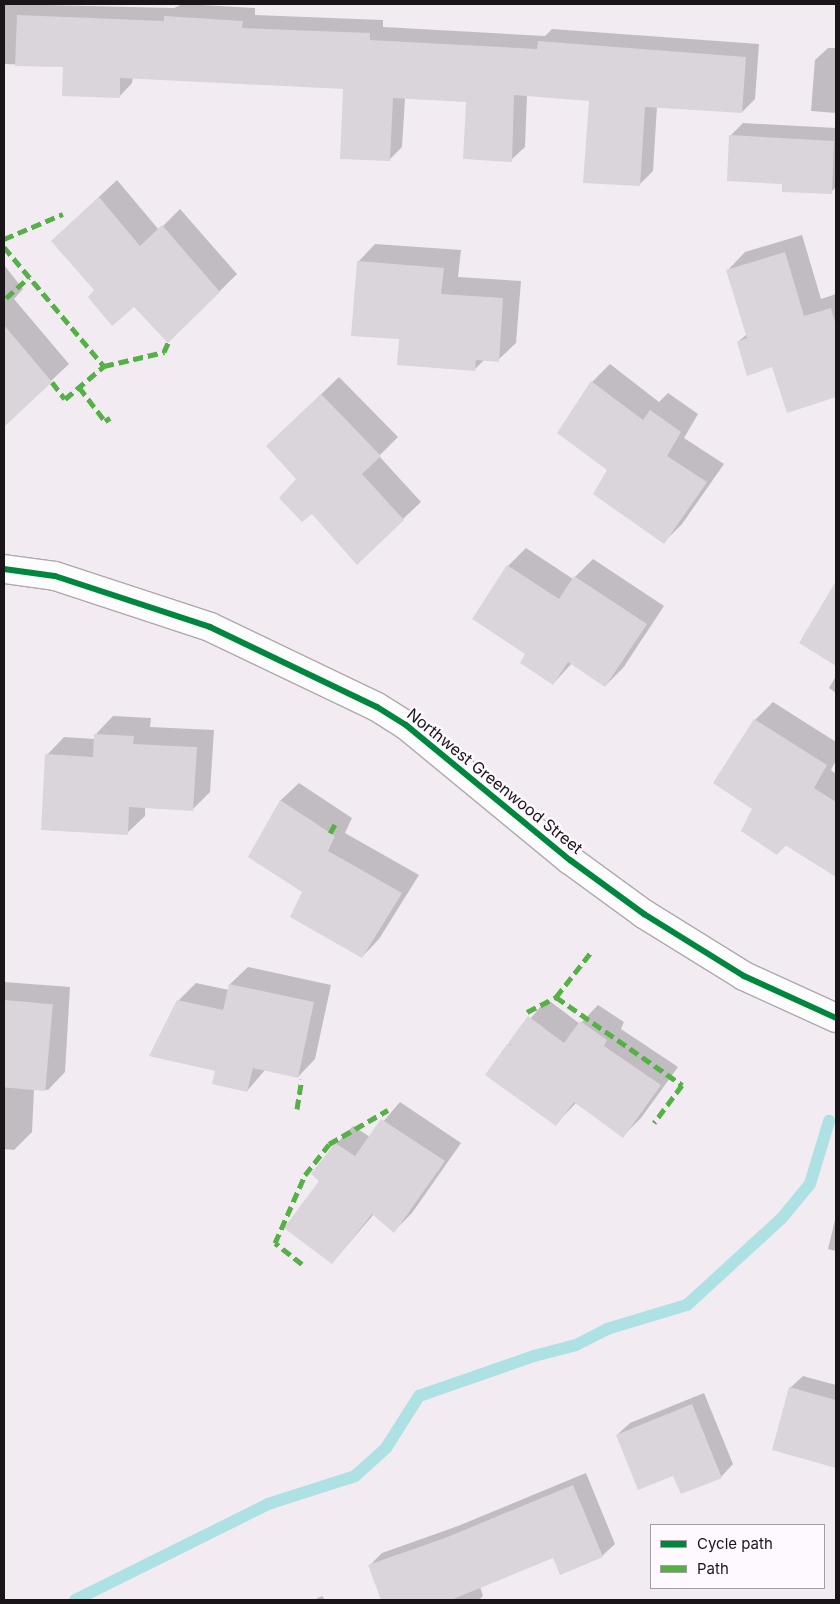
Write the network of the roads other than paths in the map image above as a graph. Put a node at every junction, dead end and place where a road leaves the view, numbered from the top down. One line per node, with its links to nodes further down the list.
1 (4, 569): 2 (street, Northwest Greenwood Street)
2 (836, 1018)

